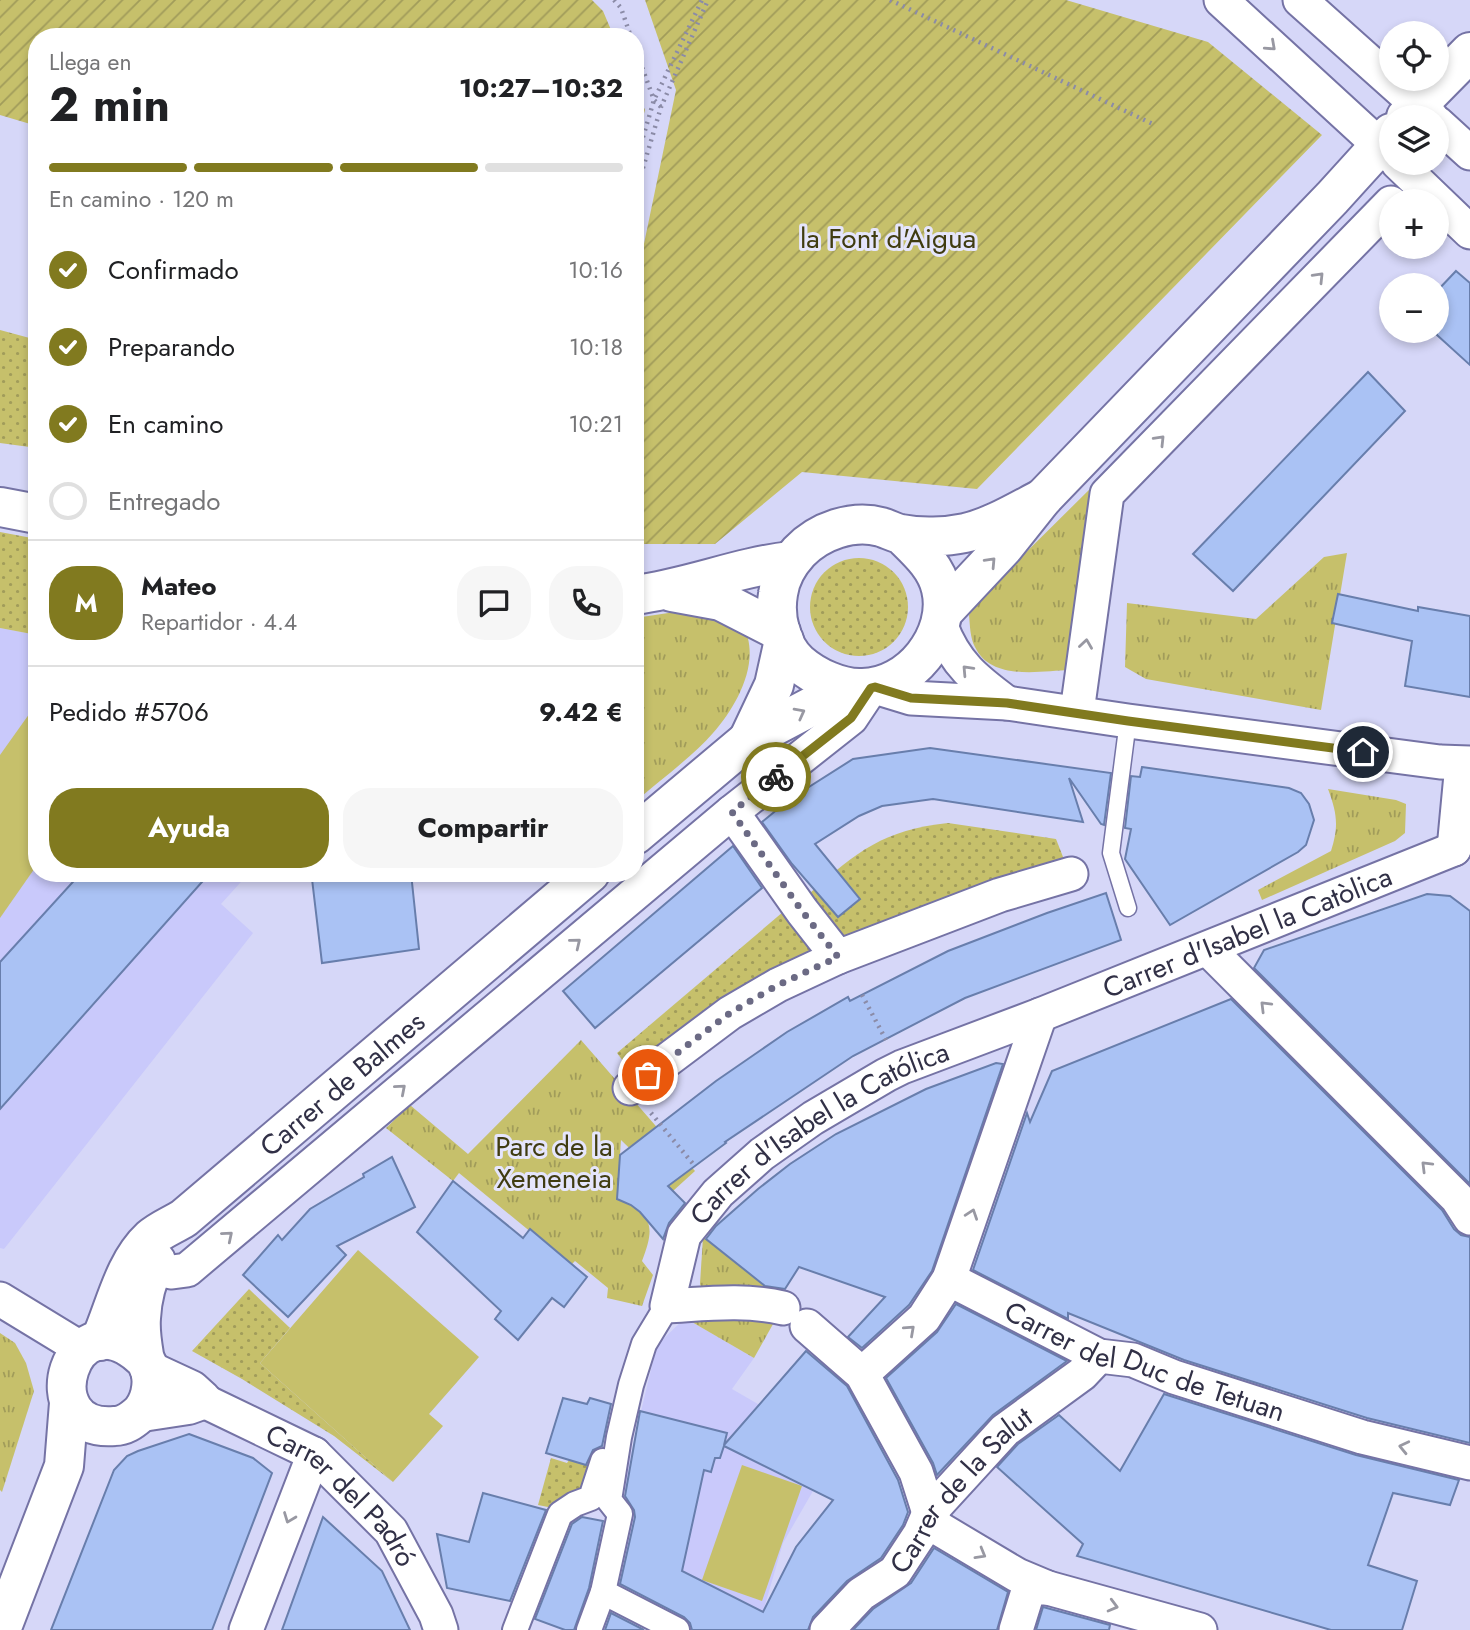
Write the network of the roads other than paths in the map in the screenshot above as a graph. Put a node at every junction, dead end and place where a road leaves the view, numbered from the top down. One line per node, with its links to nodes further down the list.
1 (1221, 0): 8 (street, one-way to 8)
2 (1300, 0): 4 (street)
3 (1470, 52): 5 (main road)
4 (1412, 105)
5 (1430, 105)
6 (1449, 136): 7 (street)
7 (1470, 153)
8 (1379, 154)
9 (1381, 175): 13 (main road)
10 (1389, 175): 23 (street, one-way to 10)
11 (1401, 175): 12 (street)
12 (1470, 232)
13 (1043, 498): 16 (main road); 19 (main road, one-way to 13)
14 (0, 508): 15 (main road)
15 (28, 513)
16 (901, 534): 17 (main road); 19 (main road)
17 (791, 561): 18 (main road); 20 (main road)
18 (651, 593): 20 (main road)
19 (942, 619): 21 (main road); 22 (street, one-way to 19)
20 (782, 636): 21 (main road); 25 (main road)
21 (867, 688): 22 (street); 25 (main road, one-way to 21); 27 (street)
22 (1007, 703): 23 (street)
23 (1077, 712): 24 (street)
24 (1128, 721): 26 (street); 32 (lane)
25 (748, 740): 28 (main road)
26 (1466, 763): 29 (street)
27 (732, 812): 34 (street); 39 (street, one-way to 27)
28 (644, 827)
29 (1462, 861): 33 (street, Carrer d'Isabel la Catòlica)
30 (1071, 874): 34 (street)
31 (579, 882): 37 (main road, Carrer de Balmes)
32 (1128, 908)
33 (1208, 949): 35 (street, Carrer d'Isabel la Catòlica); 38 (street, one-way to 33)
34 (838, 957): 36 (street)
35 (1041, 1015): 40 (street, one-way to 35); 42 (street, Carrer d'Isabel la Católica)
36 (638, 1098)
37 (184, 1218): 39 (main road); 43 (main road, Carrer de Balmes)
38 (1470, 1218)
39 (152, 1268): 45 (main road)
40 (949, 1279): 44 (street, Carrer del Duc de Tetuan); 46 (street, one-way to 40)
41 (0, 1299): 43 (street)
42 (667, 1306): 46 (street); 50 (street, Carrer d'Isabel la Católica)
43 (99, 1333): 45 (main road); 48 (main road)
44 (1099, 1356): 52 (street, Carrer del Duc de Tetuan, one-way to 44); 54 (street, Carrer de la Salut)
45 (147, 1365): 47 (main road, Carrer del Padró); 49 (main road)
46 (862, 1374): 54 (street)
47 (202, 1400): 49 (main road); 51 (street, Carrer del Padró)
48 (69, 1403): 49 (main road); 53 (main road)
49 (128, 1419): 53 (main road)
50 (619, 1437): 56 (street, Carrer d'Isabel la Católica); 60 (street)
51 (314, 1454): 58 (street, one-way to 58); 59 (street, Carrer del Padró)
52 (1470, 1463)
53 (64, 1466): 57 (main road)
54 (929, 1513): 55 (street, one-way to 55); 63 (street, Carrer de la Salut)
55 (1048, 1588): 64 (street); 65 (street, one-way to 65)
56 (603, 1592): 61 (street, Carrer d'Isabel la Católica); 62 (street)
57 (1, 1630)
58 (246, 1630)
59 (441, 1630)
60 (515, 1630)
61 (589, 1630)
62 (677, 1630)
63 (827, 1630)
64 (1016, 1630)
65 (1200, 1630)

